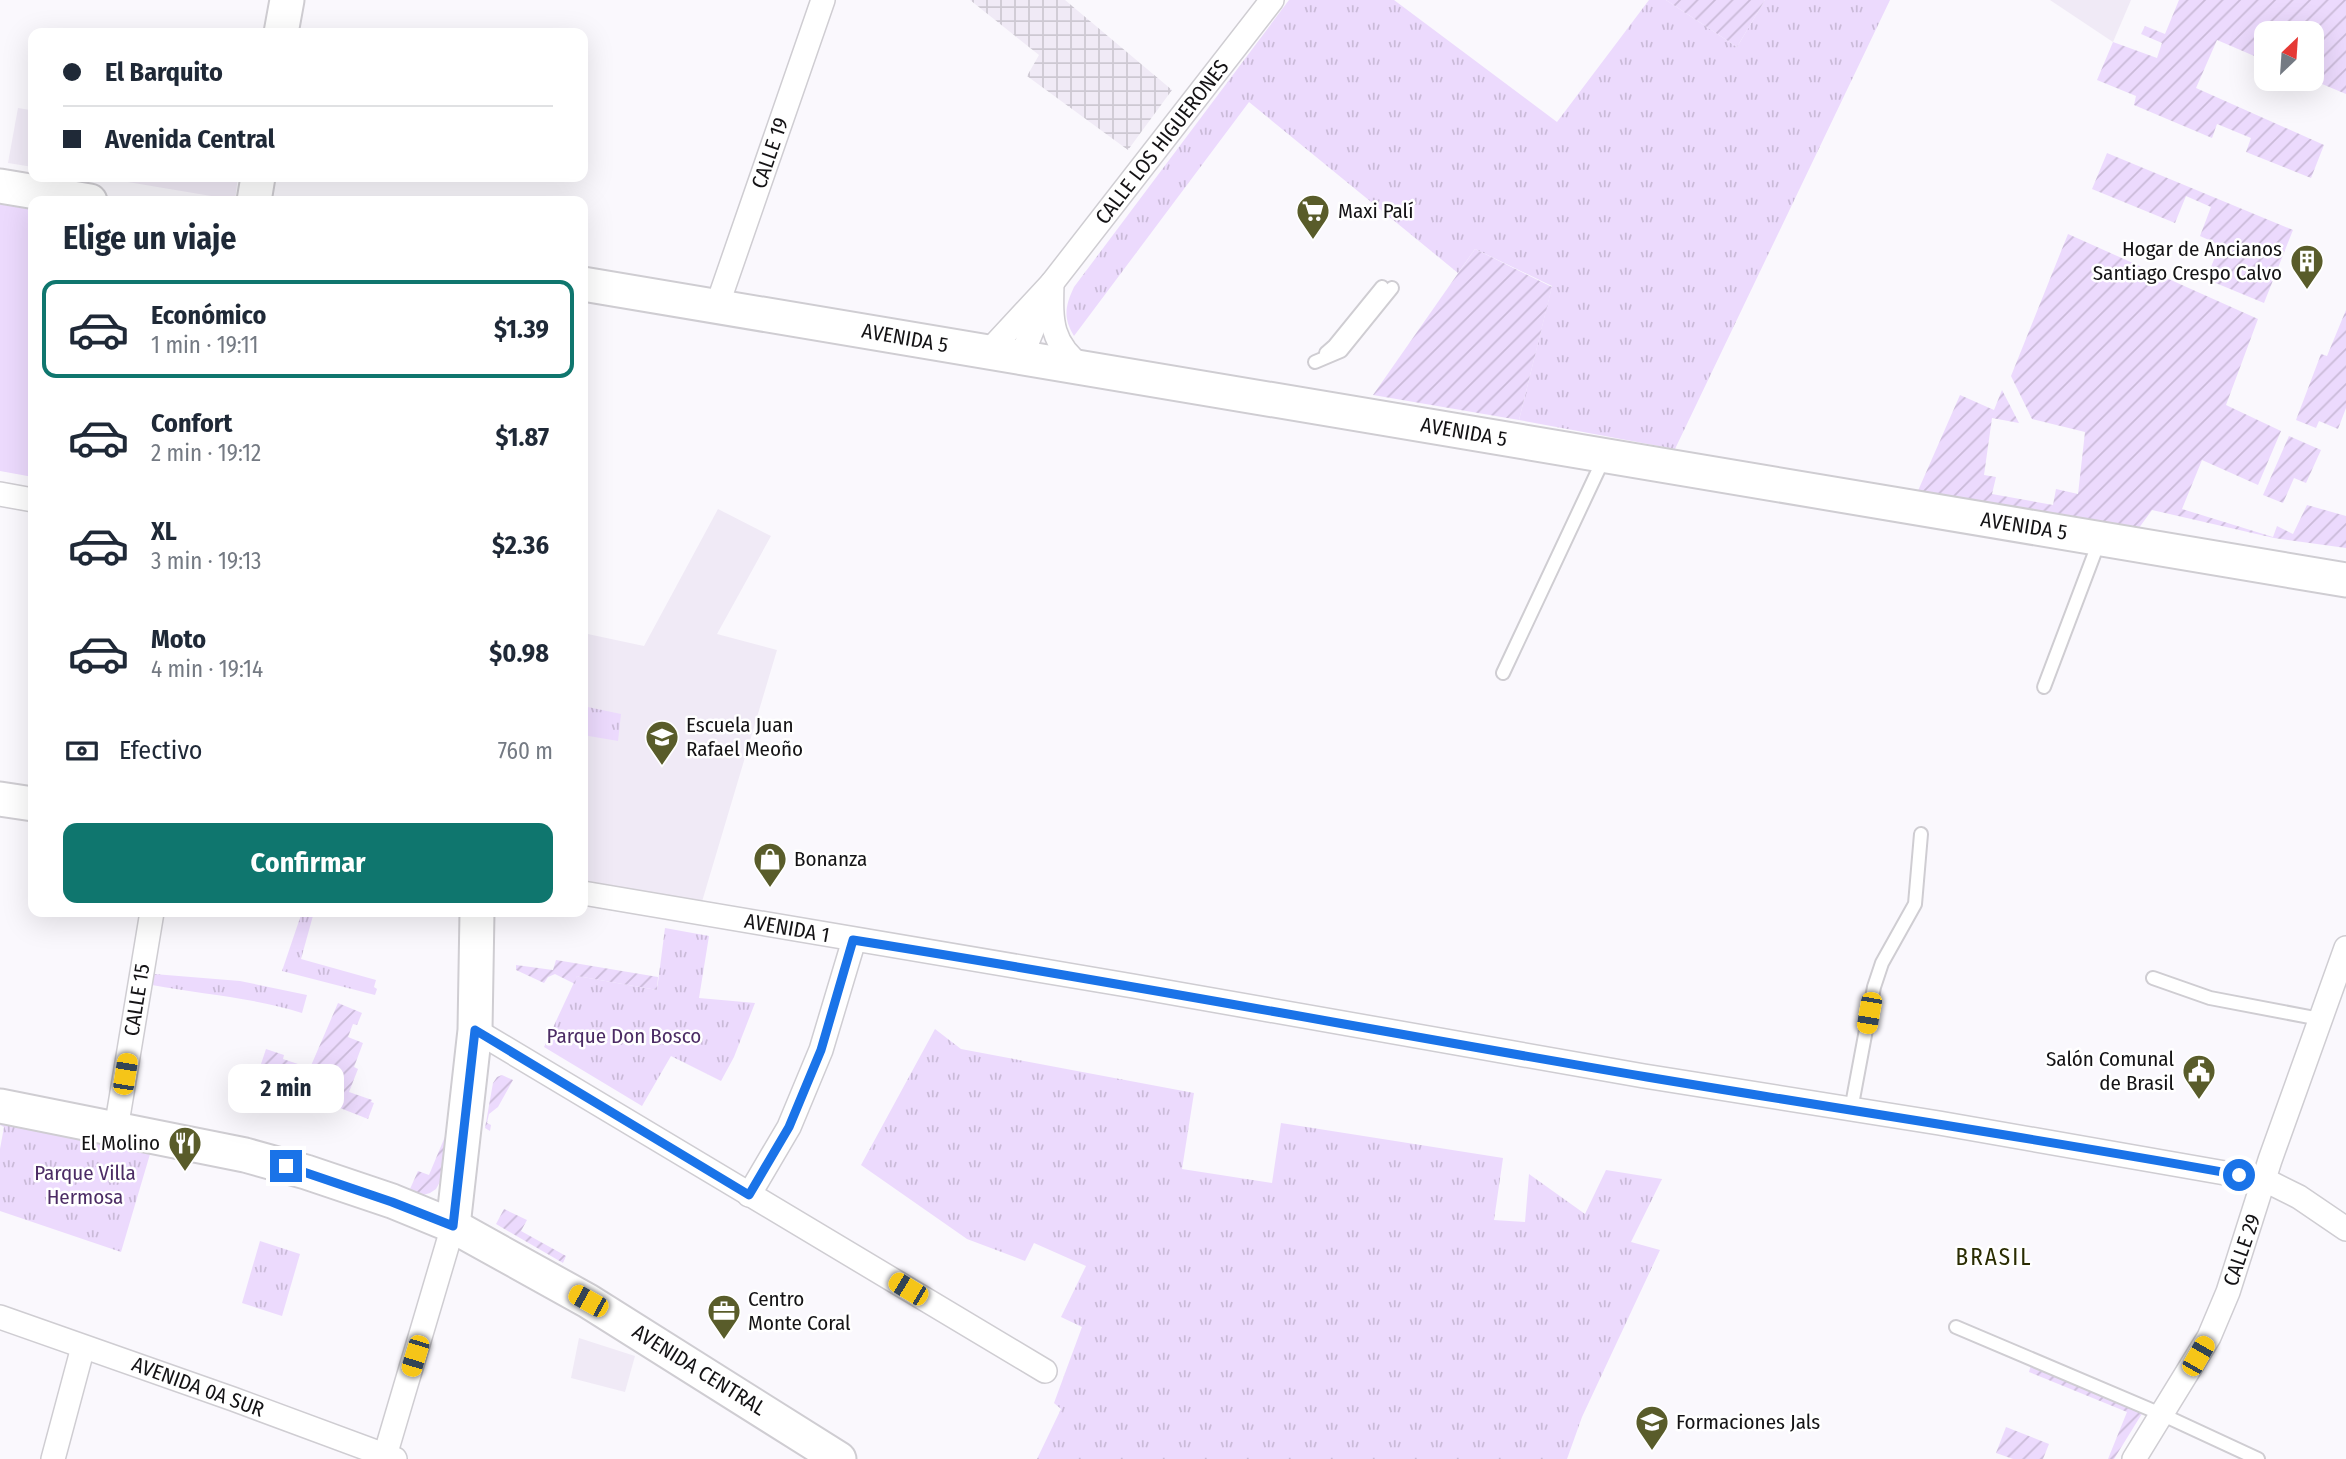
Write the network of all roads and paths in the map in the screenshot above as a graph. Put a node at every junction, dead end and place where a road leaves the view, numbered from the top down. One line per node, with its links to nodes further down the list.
1 (286, 0): 4 (street)
2 (823, 0): 10 (street, CALLE 19)
3 (1272, 0): 7 (street, CALLE LOS HIGUERONES)
4 (282, 28)
5 (0, 186): 6 (street)
6 (60, 196)
7 (1052, 283): 11 (street, CALLE LOS HIGUERONES); 12 (street, CALLE LOS HIGUERONES); 13 (street)
8 (588, 285): 10 (street, AVENIDA 5)
9 (1389, 285): 9 (lane)
10 (717, 306): 11 (street, AVENIDA 5)
11 (988, 352): 12 (street, AVENIDA 5)
12 (1021, 357): 13 (street, AVENIDA 5)
13 (1083, 368): 14 (street, AVENIDA 5)
14 (1605, 456): 17 (street, AVENIDA 5); 19 (lane)
15 (0, 494): 16 (street)
16 (28, 498)
17 (2100, 538): 18 (street, AVENIDA 5); 20 (lane)
18 (2346, 580)
19 (1503, 673)
20 (2044, 687)
21 (0, 799): 22 (street)
22 (28, 803)
23 (1920, 834): 33 (lane)
24 (588, 894): 27 (street, AVENIDA 1)
25 (151, 917): 34 (street, CALLE 15)
26 (477, 917): 31 (street)
27 (853, 940): 33 (street, AVENIDA 1); 36 (street)
28 (2346, 948): 30 (street, CALLE 29)
29 (2153, 978): 30 (lane)
30 (2320, 1019): 35 (street, CALLE 29)
31 (475, 1030): 36 (street); 37 (street)
32 (0, 1106): 34 (street, AVENIDA CENTRAL)
33 (1851, 1110): 35 (street, AVENIDA 1)
34 (116, 1129): 37 (street, AVENIDA CENTRAL)
35 (2265, 1180): 38 (street, AVENIDA 1); 43 (street, CALLE 29)
36 (749, 1195): 42 (street)
37 (453, 1226): 44 (street); 46 (street, AVENIDA CENTRAL)
38 (2346, 1229)
39 (0, 1317): 41 (street, AVENIDA 0A SUR)
40 (1956, 1327): 43 (lane)
41 (83, 1347): 44 (street, AVENIDA 0A SUR); 45 (street)
42 (1045, 1371)
43 (2161, 1414): 47 (street, CALLE 29); 48 (lane)
44 (388, 1458)
45 (53, 1459)
46 (839, 1459)
47 (2134, 1459)
48 (2258, 1459)

